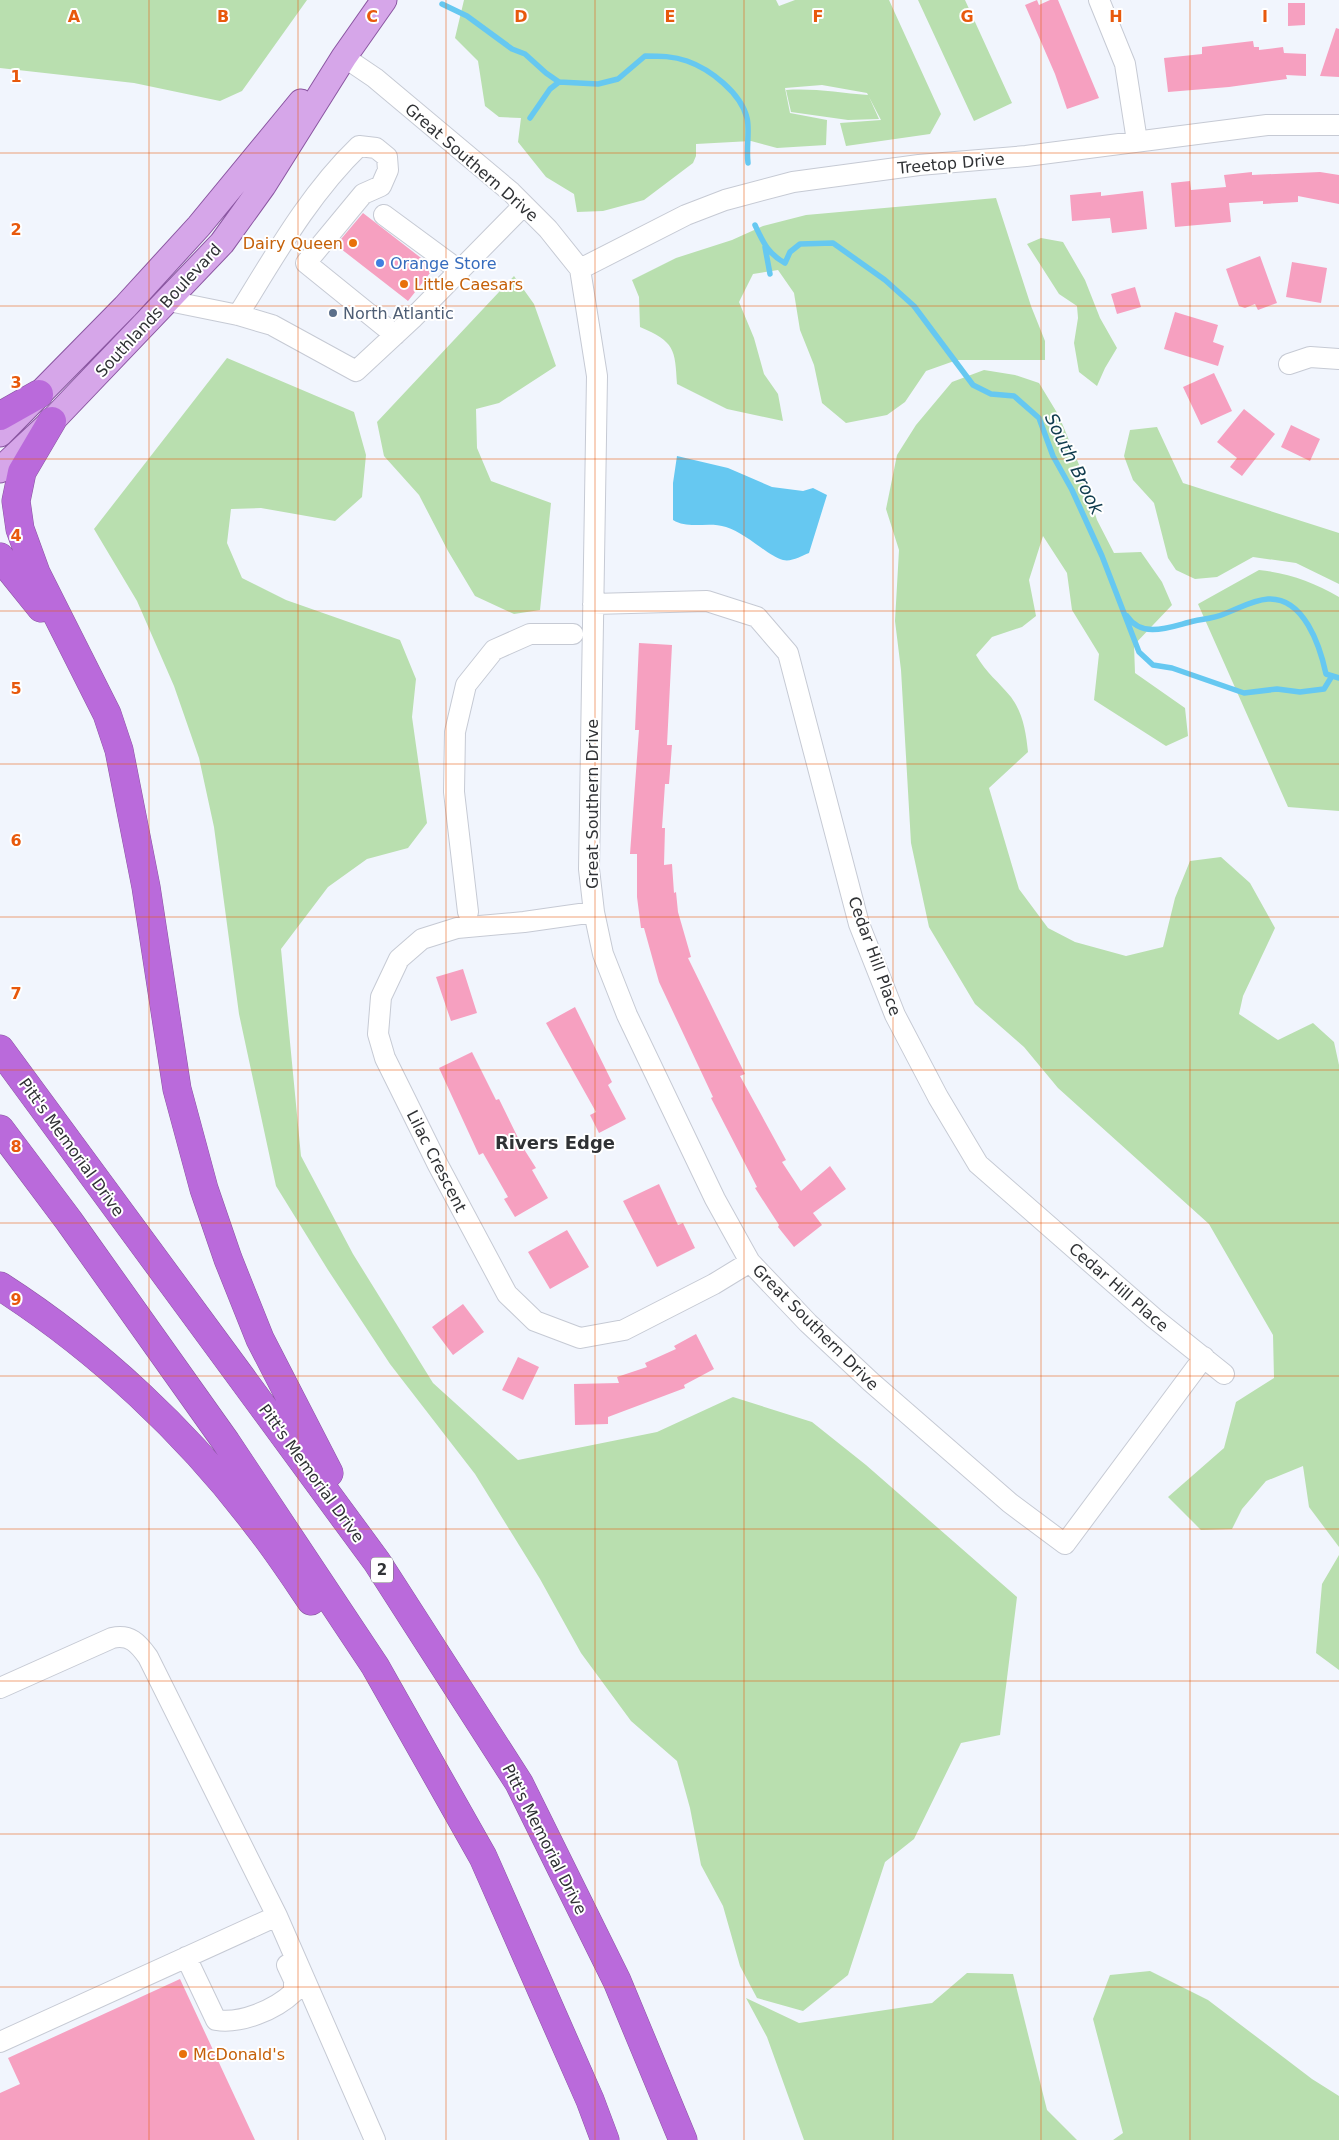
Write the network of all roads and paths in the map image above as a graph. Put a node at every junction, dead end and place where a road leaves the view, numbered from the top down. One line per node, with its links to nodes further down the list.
1 (384, 0): 3 (main road, Southlands Boulevard)
2 (1099, 0): 5 (street)
3 (344, 57): 6 (street, Great Southern Drive); 10 (main road, Southlands Boulevard); 15 (main road, Southlands Boulevard)
4 (1339, 125): 5 (street, Treetop Drive)
5 (1137, 141): 8 (street, Treetop Drive)
6 (524, 205): 8 (street, Great Southern Drive); 9 (street)
7 (384, 215): 9 (street)
8 (580, 269): 21 (street, Great Southern Drive)
9 (460, 272): 12 (street)
10 (169, 301): 11 (street); 17 (main road, Southlands Boulevard)
11 (238, 315): 12 (street); 12 (street)
12 (395, 335)
13 (1339, 359): 14 (street)
14 (1289, 364)
15 (39, 394): 16 (highway); 18 (main road, Southlands Boulevard)
16 (0, 416)
17 (52, 421): 19 (main road, Southlands Boulevard); 23 (highway)
18 (0, 434)
19 (0, 470)
20 (0, 557): 23 (highway)
21 (593, 604): 25 (street, Great Southern Drive); 30 (street, Cedar Hill Place)
22 (573, 634): 24 (street)
23 (84, 666): 32 (highway)
24 (468, 912)
25 (594, 912): 28 (street, Great Southern Drive); 28 (street, Lilac Crescent)
26 (0, 1049): 32 (highway, Pitt's Memorial Drive / 2)
27 (0, 1129): 34 (highway)
28 (750, 1262): 30 (street, Great Southern Drive)
29 (0, 1286): 34 (highway)
30 (1204, 1357): 31 (street, Cedar Hill Place)
31 (1224, 1374)
32 (377, 1562): 40 (highway, Pitt's Memorial Drive / 2)
33 (0, 1688): 35 (street)
34 (446, 1790): 39 (highway)
35 (271, 1918): 36 (street); 36 (street); 38 (street)
36 (186, 1958): 37 (street)
37 (0, 2042)
38 (375, 2140)
39 (605, 2140)
40 (683, 2140)

